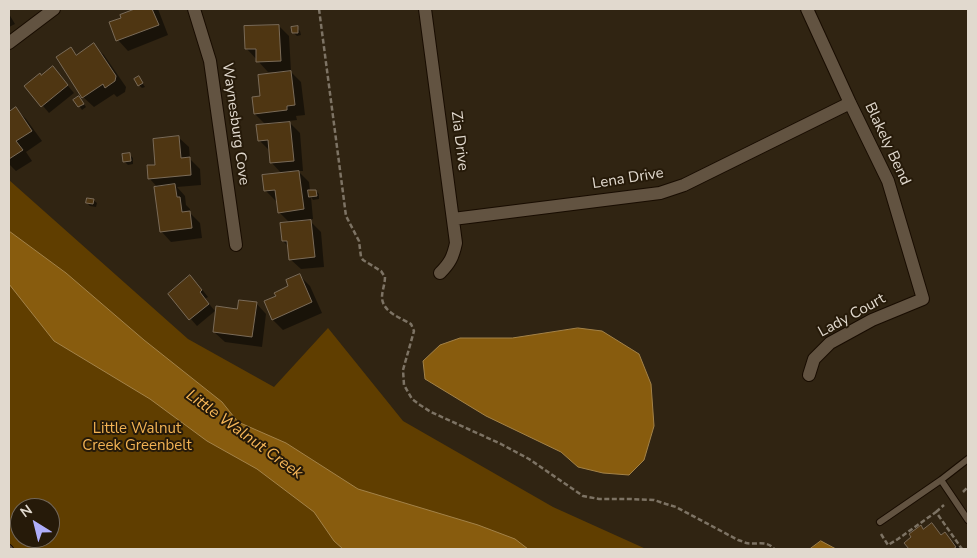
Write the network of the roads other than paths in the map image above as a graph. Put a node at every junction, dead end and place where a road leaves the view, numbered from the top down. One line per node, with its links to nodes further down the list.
1 (54, 9): 5 (street)
2 (194, 9): 8 (street, Waynesburg Cove)
3 (425, 9): 7 (street, Zia Drive)
4 (807, 9): 6 (street, Blakely Bend)
5 (9, 43)
6 (850, 103): 7 (street, Lena Drive); 10 (street, Blakely Bend)
7 (453, 219): 9 (street, Zia Drive)
8 (236, 246)
9 (440, 273)
10 (923, 299): 11 (street, Lady Court)
11 (809, 375)
12 (968, 459): 13 (lane)
13 (941, 480): 14 (lane); 15 (lane)
14 (968, 520)
15 (880, 522)

